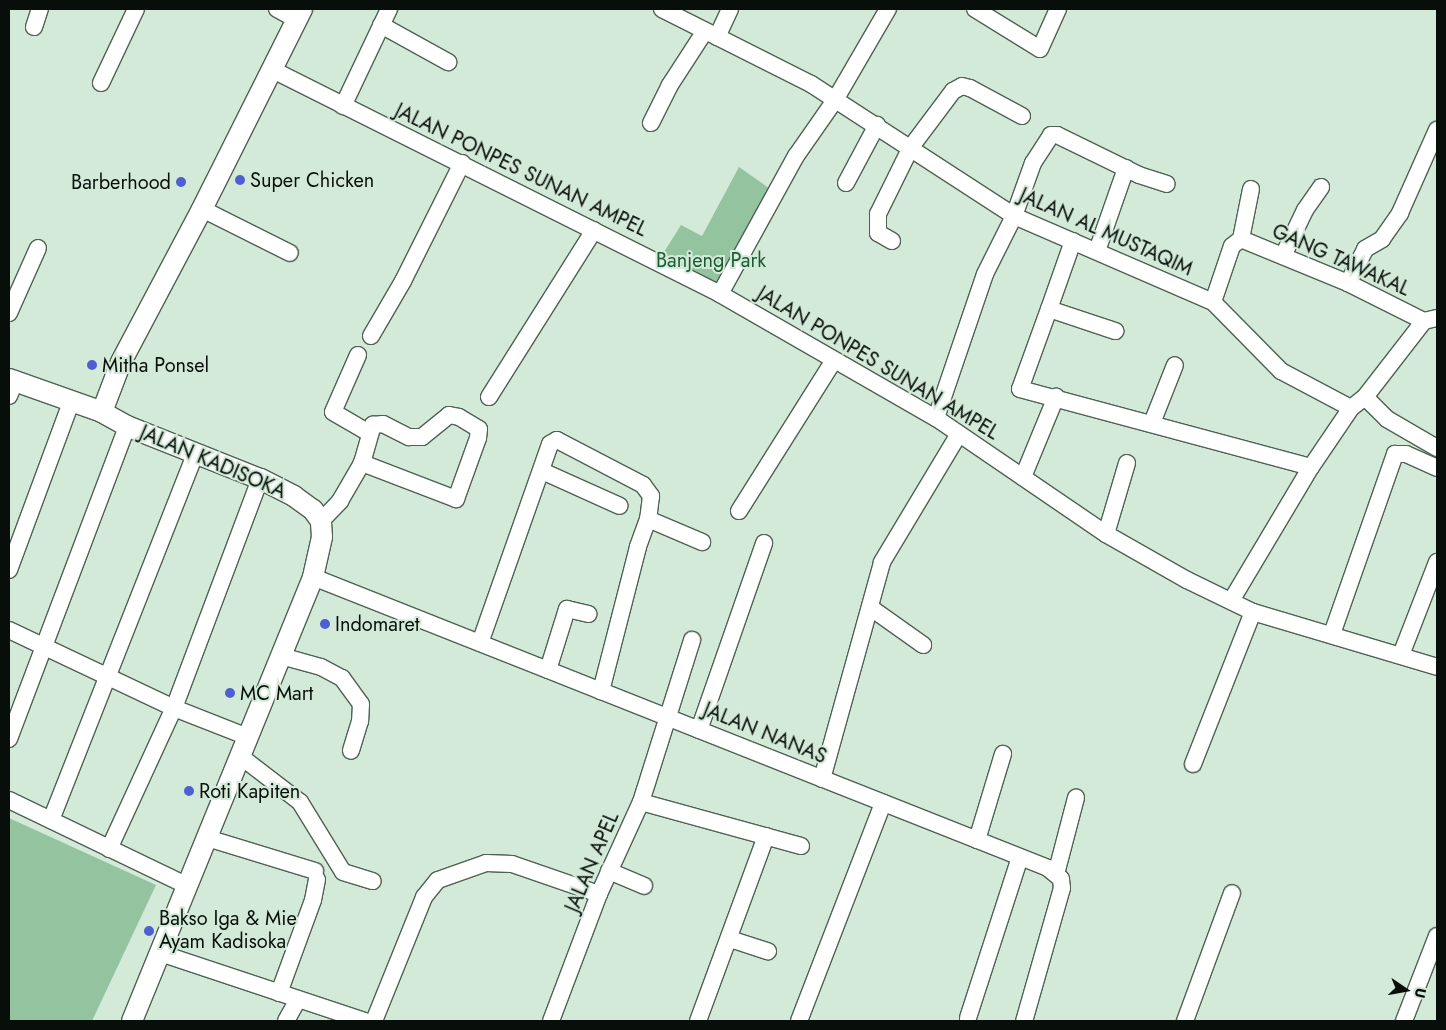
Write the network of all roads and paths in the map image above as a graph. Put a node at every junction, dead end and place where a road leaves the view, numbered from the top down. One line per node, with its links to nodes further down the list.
1 (40, 9): 13 (street)
2 (136, 9): 17 (street)
3 (277, 9): 10 (street)
4 (389, 9): 12 (street)
5 (662, 9): 11 (street, JALAN AL MUSTAQIM)
6 (730, 9): 14 (street)
7 (888, 9): 18 (street)
8 (975, 9): 9 (street)
9 (1058, 9)
10 (299, 14): 16 (street)
11 (686, 14): 14 (street, JALAN AL MUSTAQIM)
12 (381, 25): 15 (street); 19 (street)
13 (34, 28)
14 (711, 34): 18 (street, JALAN AL MUSTAQIM); 21 (street)
15 (448, 62)
16 (273, 70): 19 (street, JALAN PONPES SUNAN AMPEL); 32 (street)
17 (101, 83)
18 (835, 100): 22 (street, JALAN AL MUSTAQIM); 43 (street)
19 (343, 106): 26 (street, JALAN PONPES SUNAN AMPEL)
20 (1022, 116): 24 (street)
21 (651, 123)
22 (877, 125): 24 (street, JALAN AL MUSTAQIM); 28 (street)
23 (1437, 130): 25 (street)
24 (911, 147): 33 (street, JALAN AL MUSTAQIM); 36 (street)
25 (1432, 152): 42 (street)
26 (462, 162): 34 (street, JALAN PONPES SUNAN AMPEL); 49 (street)
27 (1126, 168): 29 (street); 33 (street); 39 (street)
28 (846, 183)
29 (1167, 184)
30 (1321, 187): 41 (street)
31 (1251, 189): 35 (street)
32 (202, 210): 40 (street); 59 (street)
33 (1014, 216): 37 (street, JALAN AL MUSTAQIM); 60 (street)
34 (594, 230): 43 (street, JALAN PONPES SUNAN AMPEL); 54 (street)
35 (1240, 239): 41 (street, GANG TAWAKAL); 44 (street)
36 (892, 241)
37 (1073, 241): 39 (street, JALAN AL MUSTAQIM); 45 (street)
38 (38, 248): 46 (street)
39 (1097, 251): 44 (street, JALAN AL MUSTAQIM)
40 (290, 253)
41 (1283, 256): 42 (street, GANG TAWAKAL)
42 (1348, 283): 47 (street, GANG TAWAKAL)
43 (720, 294): 51 (street, JALAN PONPES SUNAN AMPEL)
44 (1213, 302): 58 (street, JALAN AL MUSTAQIM)
45 (1049, 309): 48 (street); 55 (street)
46 (9, 313)
47 (1431, 319): 56 (street)
48 (1115, 331)
49 (371, 336)
50 (358, 354): 63 (street)
51 (834, 360): 60 (street, JALAN PONPES SUNAN AMPEL); 75 (street)
52 (1176, 365): 61 (street)
53 (11, 385): 57 (street, JALAN KADISOKA)
54 (489, 397)
55 (1056, 397): 61 (street); 72 (street)
56 (1365, 397): 58 (street); 65 (street)
57 (72, 400): 59 (street, JALAN KADISOKA); 82 (street)
58 (1351, 408): 69 (street)
59 (102, 412): 62 (street, JALAN KADISOKA)
60 (936, 418): 64 (street, JALAN PONPES SUNAN AMPEL)
61 (1152, 423): 69 (street)
62 (127, 426): 66 (street, JALAN KADISOKA); 93 (street)
63 (369, 433): 67 (street); 67 (street)
64 (959, 434): 72 (street, JALAN PONPES SUNAN AMPEL); 85 (street)
65 (1437, 448)
66 (195, 454): 73 (street, JALAN KADISOKA); 98 (street)
67 (362, 463): 77 (street)
68 (1127, 463): 78 (street)
69 (1311, 467): 84 (street)
70 (1437, 468): 89 (street)
71 (542, 471): 74 (street); 76 (street); 91 (street)
72 (1023, 477): 78 (street, JALAN PONPES SUNAN AMPEL)
73 (260, 479): 77 (street, JALAN KADISOKA); 100 (street)
74 (620, 506)
75 (739, 511)
76 (648, 519): 79 (street); 99 (street)
77 (321, 521): 83 (street)
78 (1106, 534): 84 (street, JALAN PONPES SUNAN AMPEL)
79 (702, 542)
80 (764, 544): 102 (street)
81 (1437, 562): 94 (street)
82 (9, 570)
83 (313, 577): 91 (street, JALAN NANAS); 95 (street)
84 (1231, 601): 86 (street, JALAN PONPES SUNAN AMPEL)
85 (871, 608): 92 (street); 109 (street)
86 (1253, 612): 89 (street, JALAN PONPES SUNAN AMPEL); 108 (street)
87 (588, 614): 97 (street)
88 (9, 630): 93 (street)
89 (1332, 634): 94 (street, JALAN PONPES SUNAN AMPEL)
90 (692, 640): 101 (street, JALAN APEL)
91 (480, 643): 97 (street, JALAN NANAS)
92 (923, 645)
93 (46, 649): 98 (street); 104 (street)
94 (1401, 655): 96 (street, JALAN PONPES SUNAN AMPEL)
95 (281, 656): 103 (street); 105 (street)
96 (1437, 667)
97 (548, 670): 99 (street, JALAN NANAS)
98 (109, 677): 100 (street); 114 (street)
99 (601, 691): 101 (street, JALAN NANAS)
100 (174, 708): 103 (street); 119 (street)
101 (668, 718): 102 (street, JALAN NANAS); 112 (street, JALAN APEL)
102 (700, 730): 109 (street, JALAN NANAS)
103 (248, 737): 107 (street)
104 (9, 739)
105 (351, 751)
106 (1003, 754): 117 (street)
107 (240, 756): 116 (street); 123 (street)
108 (1193, 764)
109 (822, 779): 113 (street, JALAN NANAS)
110 (1076, 798): 122 (street)
111 (9, 800): 114 (street)
112 (641, 802): 115 (street); 121 (street, JALAN APEL)
113 (883, 803): 117 (street, JALAN NANAS); 141 (street)
114 (51, 820): 119 (street)
115 (766, 836): 118 (street); 129 (street)
116 (207, 838): 124 (street); 132 (street)
117 (977, 840): 120 (street, JALAN NANAS)
118 (801, 846)
119 (110, 849): 124 (street)
120 (1020, 857): 122 (street, JALAN NANAS); 134 (street)
121 (610, 871): 125 (street); 127 (street, JALAN APEL)
122 (1056, 874): 142 (street)
123 (373, 881)
124 (188, 886): 131 (street)
125 (644, 886)
126 (1232, 893): 143 (street)
127 (599, 894): 138 (street); 139 (street, JALAN APEL)
128 (1437, 936): 144 (street)
129 (730, 939): 130 (street); 140 (street)
130 (768, 951)
131 (160, 953): 132 (street); 136 (street)
132 (278, 993): 133 (street)
133 (298, 1000): 135 (street); 137 (street)
134 (968, 1018)
135 (354, 1020)
136 (132, 1021)
137 (286, 1021)
138 (374, 1021)
139 (550, 1021)
140 (698, 1021)
141 (799, 1021)
142 (1024, 1021)
143 (1185, 1021)
144 (1404, 1021)

